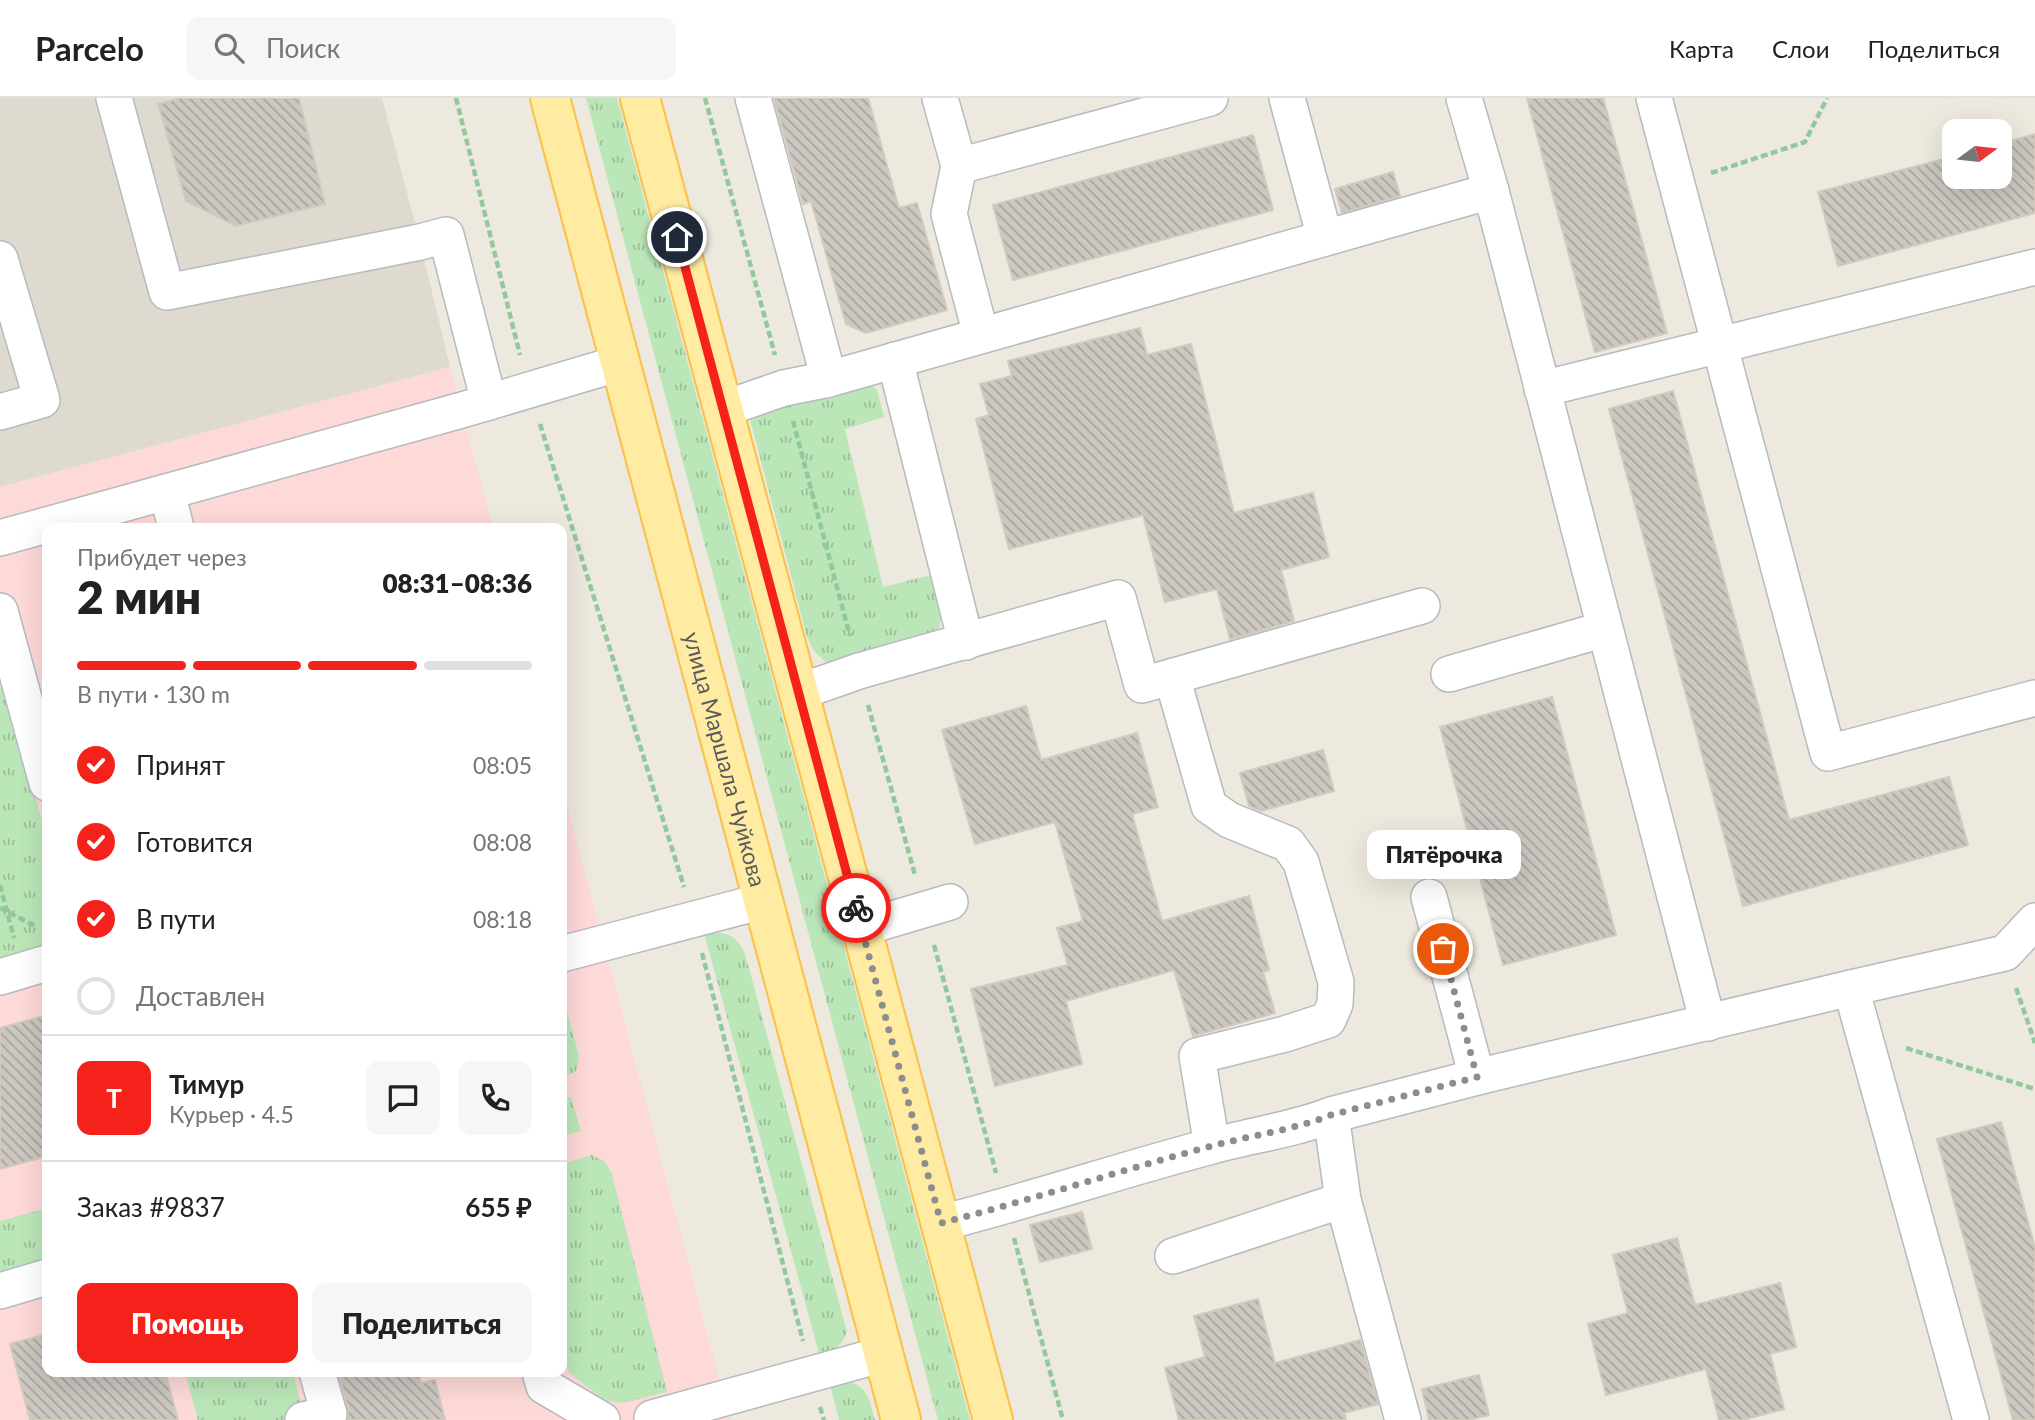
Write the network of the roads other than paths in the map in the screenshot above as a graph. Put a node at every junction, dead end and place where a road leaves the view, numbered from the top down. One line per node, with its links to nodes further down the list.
1 (114, 98): 21 (lane)
2 (550, 98): 18 (main road, улица Маршала Чуйкова)
3 (640, 98): 22 (main road)
4 (753, 98): 19 (lane)
5 (940, 98): 10 (lane)
6 (1210, 98): 10 (lane)
7 (1287, 98): 12 (lane)
8 (1464, 98): 11 (lane)
9 (1654, 98): 16 (lane)
10 (959, 166): 15 (lane)
11 (1490, 191): 12 (lane); 20 (lane)
12 (1325, 238): 15 (lane)
13 (0, 259): 23 (lane)
14 (2035, 267): 16 (lane)
15 (981, 335): 17 (lane)
16 (1720, 346): 20 (lane); 36 (lane)
17 (895, 360): 19 (lane); 32 (lane)
18 (620, 363): 21 (lane); 39 (main road, улица Маршала Чуйкова)
19 (829, 379): 22 (lane)
20 (1542, 389): 31 (lane)
21 (489, 402): 24 (lane)
22 (723, 409): 35 (main road)
23 (0, 412)
24 (167, 492): 25 (lane); 26 (lane)
25 (54, 523)
26 (175, 523)
27 (42, 526): 28 (lane)
28 (0, 538)
29 (1422, 606): 34 (lane)
30 (0, 611): 37 (lane)
31 (1605, 629): 33 (lane); 45 (lane)
32 (966, 642): 34 (lane); 35 (lane)
33 (1449, 674)
34 (1172, 677): 48 (lane)
35 (799, 692): 42 (main road)
36 (2035, 698)
37 (42, 765)
38 (1429, 897): 46 (lane)
39 (763, 901): 43 (lane); 54 (main road, улица Маршала Чуйкова)
40 (937, 906): 42 (lane)
41 (2035, 921): 44 (lane)
42 (862, 928): 50 (main road)
43 (567, 953)
44 (1851, 988): 45 (lane); 63 (lane)
45 (1709, 1023): 46 (lane)
46 (1477, 1077): 47 (lane)
47 (1331, 1115): 48 (lane); 49 (lane)
48 (1212, 1146): 50 (lane)
49 (1343, 1200): 51 (lane); 62 (lane)
50 (941, 1223): 61 (main road)
51 (1173, 1256)
52 (42, 1278): 53 (lane)
53 (0, 1291)
54 (884, 1354): 57 (lane); 60 (main road, улица Маршала Чуйкова)
55 (318, 1377): 58 (lane)
56 (541, 1377): 59 (lane)
57 (642, 1419)
58 (303, 1420)
59 (602, 1420)
60 (901, 1420)
61 (993, 1420)
62 (1404, 1420)
63 (1971, 1420)

